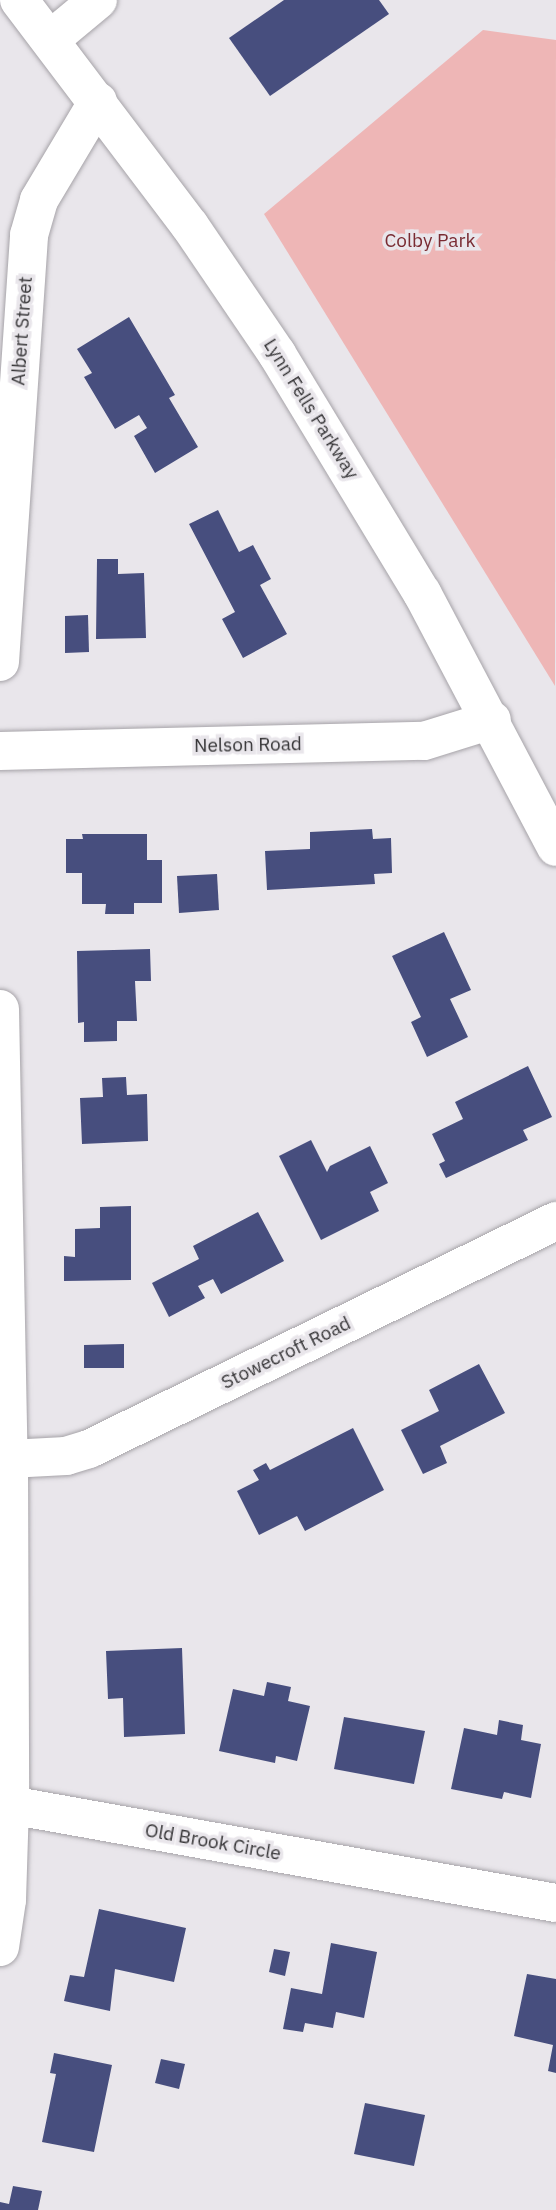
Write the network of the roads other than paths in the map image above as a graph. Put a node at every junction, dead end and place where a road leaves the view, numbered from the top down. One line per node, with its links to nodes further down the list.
1 (19, 0): 3 (street, Lynn Fells Parkway)
2 (98, 0): 3 (street)
3 (51, 39): 4 (street, Lynn Fells Parkway)
4 (98, 101): 5 (street, Albert Street); 6 (street, Lynn Fells Parkway)
5 (0, 662)
6 (492, 720): 7 (street, Nelson Road); 8 (street, Lynn Fells Parkway)
7 (0, 751)
8 (555, 841)
9 (0, 1009): 11 (street)
10 (556, 1221): 11 (street, Stowecroft Road)
11 (9, 1459): 12 (street)
12 (10, 1805): 13 (street, Old Brook Circle); 14 (street)
13 (556, 1903)
14 (0, 1947)

